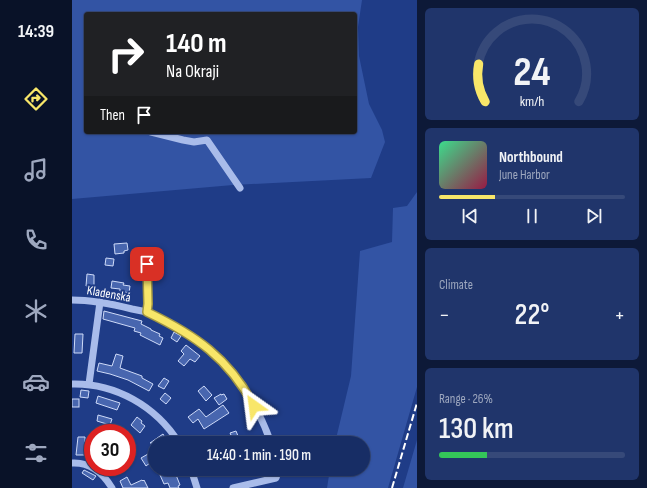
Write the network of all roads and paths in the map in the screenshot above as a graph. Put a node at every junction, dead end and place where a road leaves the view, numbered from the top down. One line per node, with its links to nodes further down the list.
1 (159, 134): 2 (street)
2 (240, 188)
3 (147, 264): 6 (street)
4 (72, 300): 5 (street, Kladenská)
5 (100, 302): 6 (street, Kladenská); 8 (street)
6 (147, 312): 10 (street, Kladenská)
7 (72, 384): 8 (street)
8 (88, 384): 9 (street)
9 (174, 436)
10 (268, 436)
11 (72, 463): 14 (street)
12 (193, 476): 15 (street)
13 (277, 476): 16 (street)
14 (112, 488)
15 (197, 488)
16 (233, 488)

